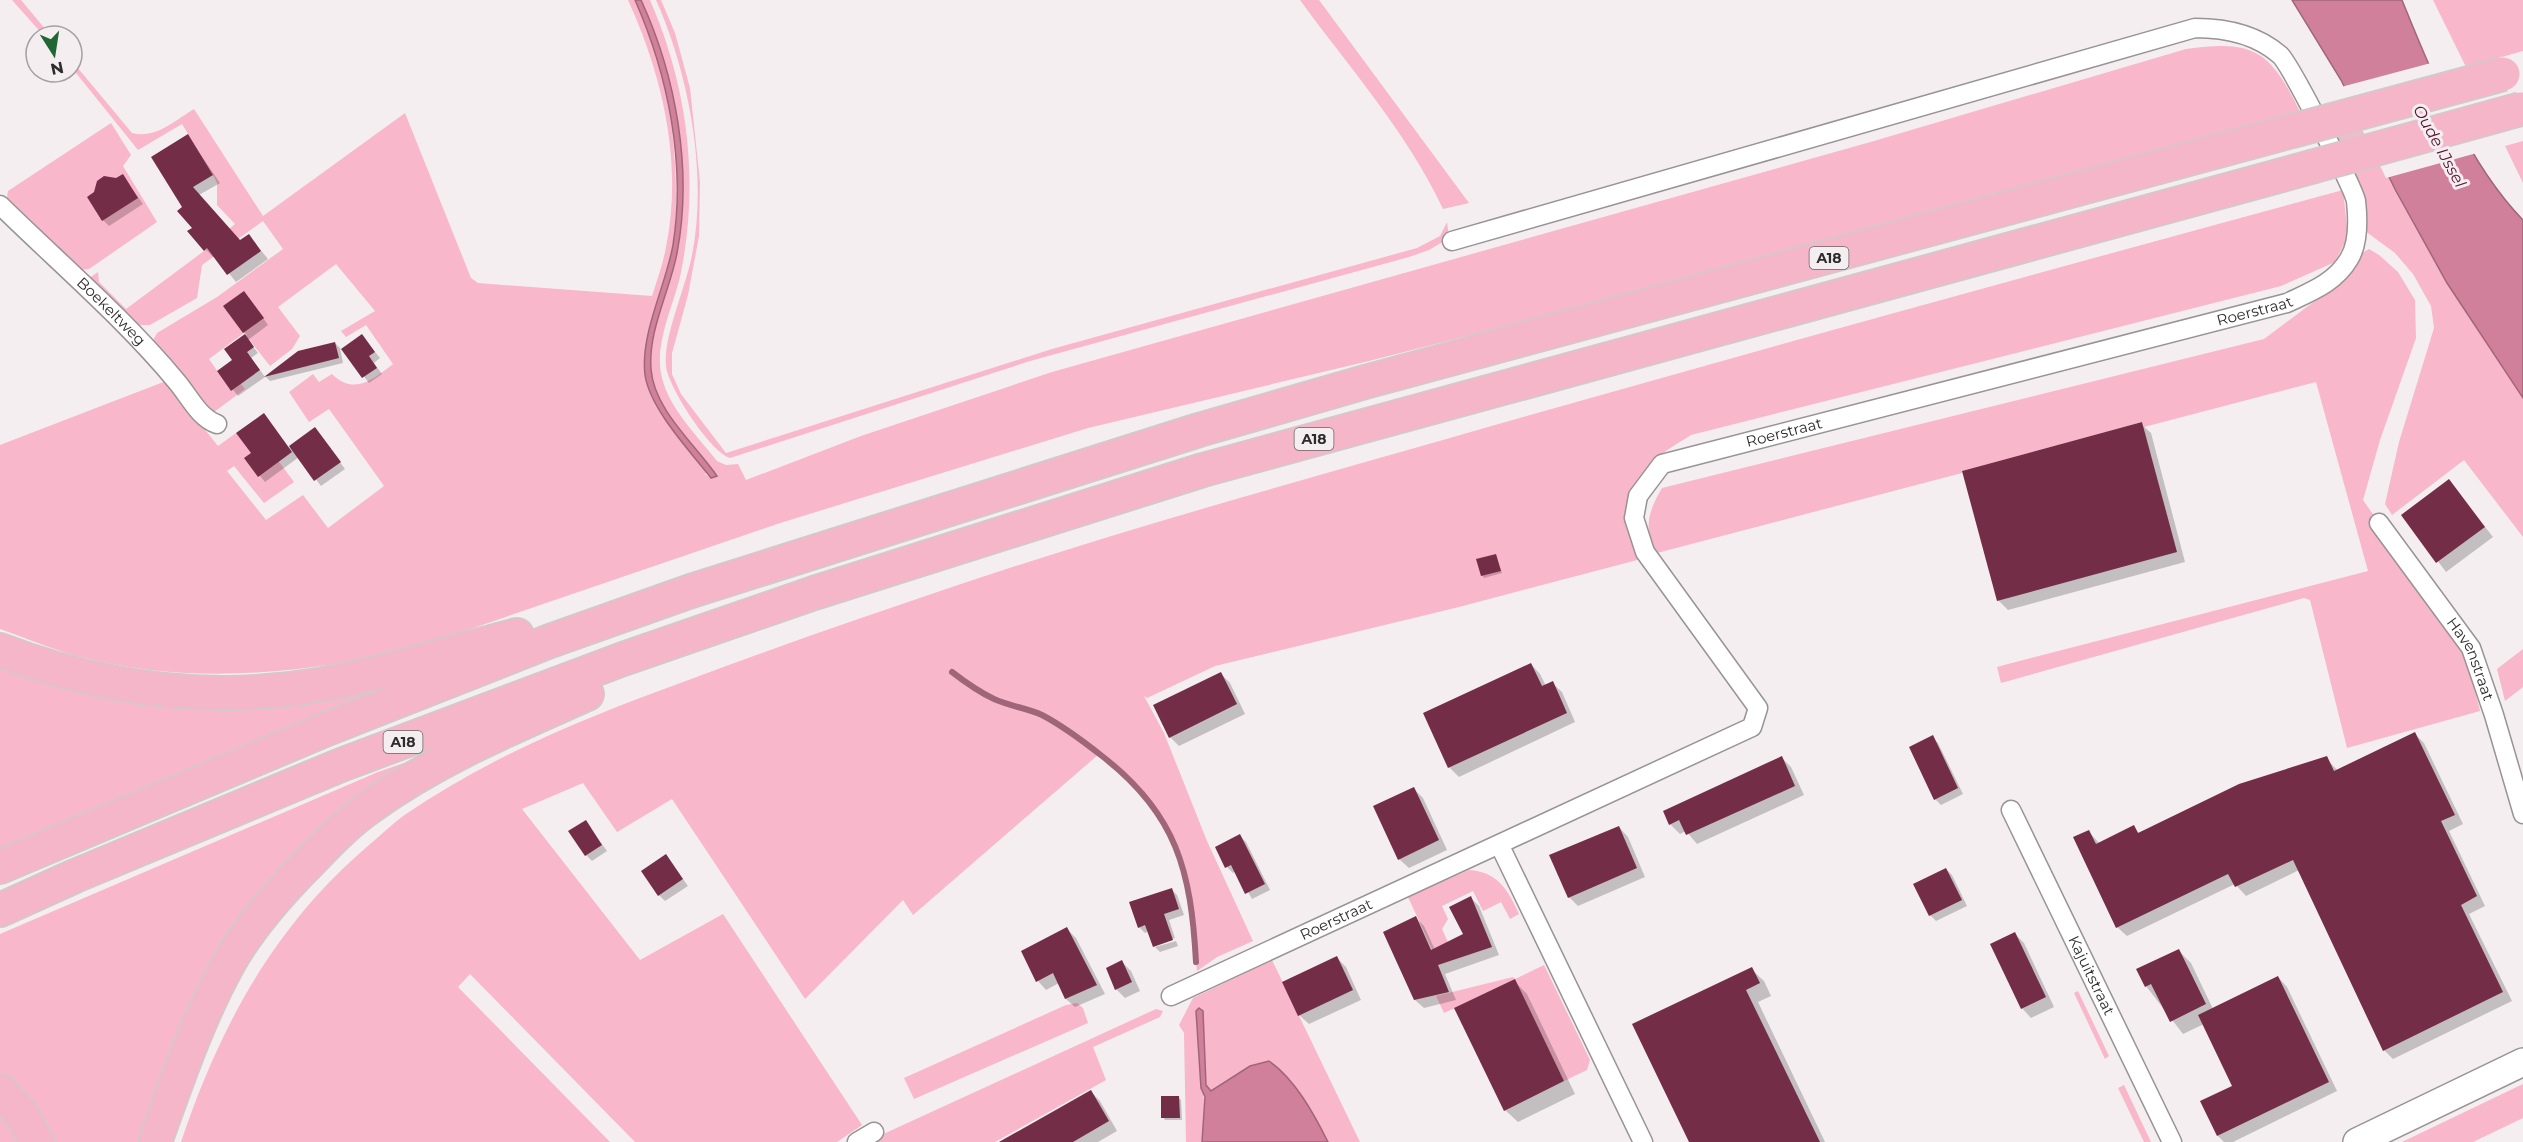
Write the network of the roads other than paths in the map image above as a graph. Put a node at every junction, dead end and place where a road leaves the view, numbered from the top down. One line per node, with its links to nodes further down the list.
1 (2513, 71): 7 (highway, A18, bridge)
2 (2522, 108): 8 (highway, A18, bridge)
3 (0, 206): 5 (street, Boekeltweg)
4 (1452, 241): 12 (street, Roerstraat)
5 (217, 424)
6 (2379, 523): 11 (street, Havenstraat)
7 (691, 591): 9 (highway, A18); 13 (highway, A18)
8 (814, 593): 14 (highway, A18); 20 (highway, A18)
9 (0, 650)
10 (2011, 810): 23 (street, Kajuitstraat)
11 (2523, 814)
12 (1500, 846): 15 (street, Roerstraat); 22 (street)
13 (0, 867)
14 (0, 910)
15 (1172, 996)
16 (2523, 1062): 24 (street)
17 (0, 1091): 19 (highway)
18 (874, 1132): 21 (street)
19 (37, 1142)
20 (155, 1142)
21 (857, 1142)
22 (1643, 1142)
23 (2172, 1142)
24 (2357, 1142)

